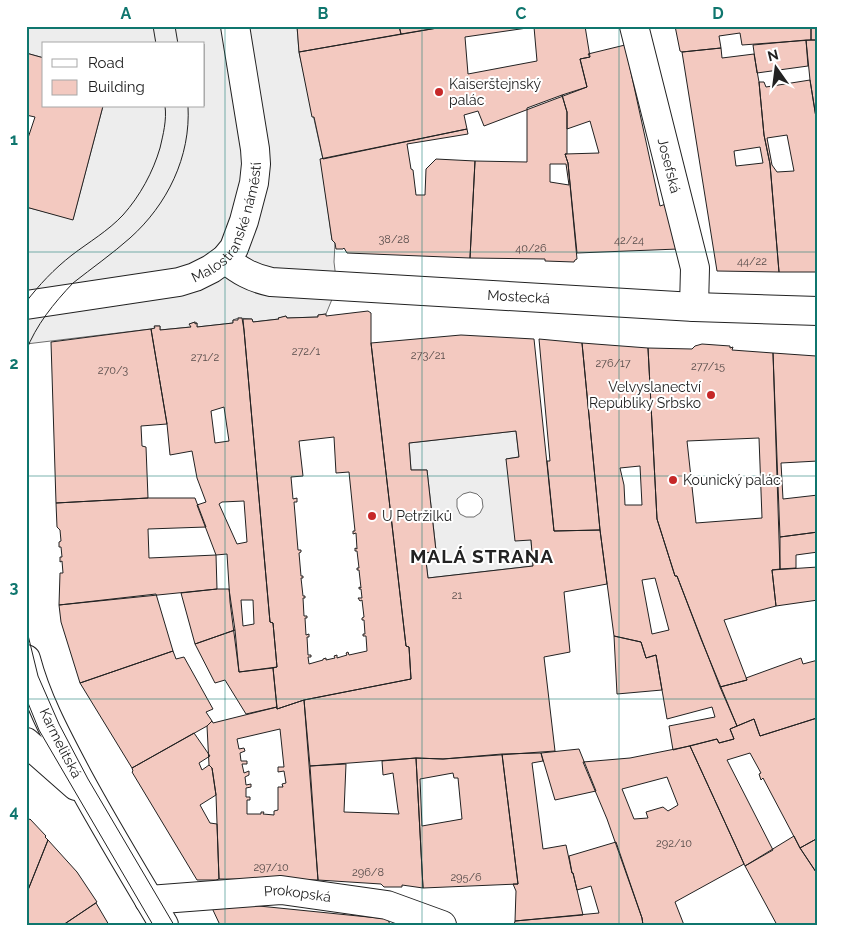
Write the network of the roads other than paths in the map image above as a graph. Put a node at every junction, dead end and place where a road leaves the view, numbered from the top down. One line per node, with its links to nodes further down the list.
1 (235, 26): 3 (street, Malostranské náměstí)
2 (634, 26): 4 (street, Josefská)
3 (225, 259): 4 (street, Mostecká); 5 (street, Malostranské náměstí)
4 (694, 307): 6 (street, Mostecká)
5 (30, 311)
6 (818, 311)
7 (26, 659): 8 (street, Karmelitská)
8 (39, 729): 10 (street, Karmelitská)
9 (26, 742): 10 (street, Karmelitská)
10 (90, 798): 11 (street, Karmelitská)
11 (149, 900): 12 (street, Karmelitská); 13 (street, Prokopská)
12 (164, 925)
13 (442, 925)

